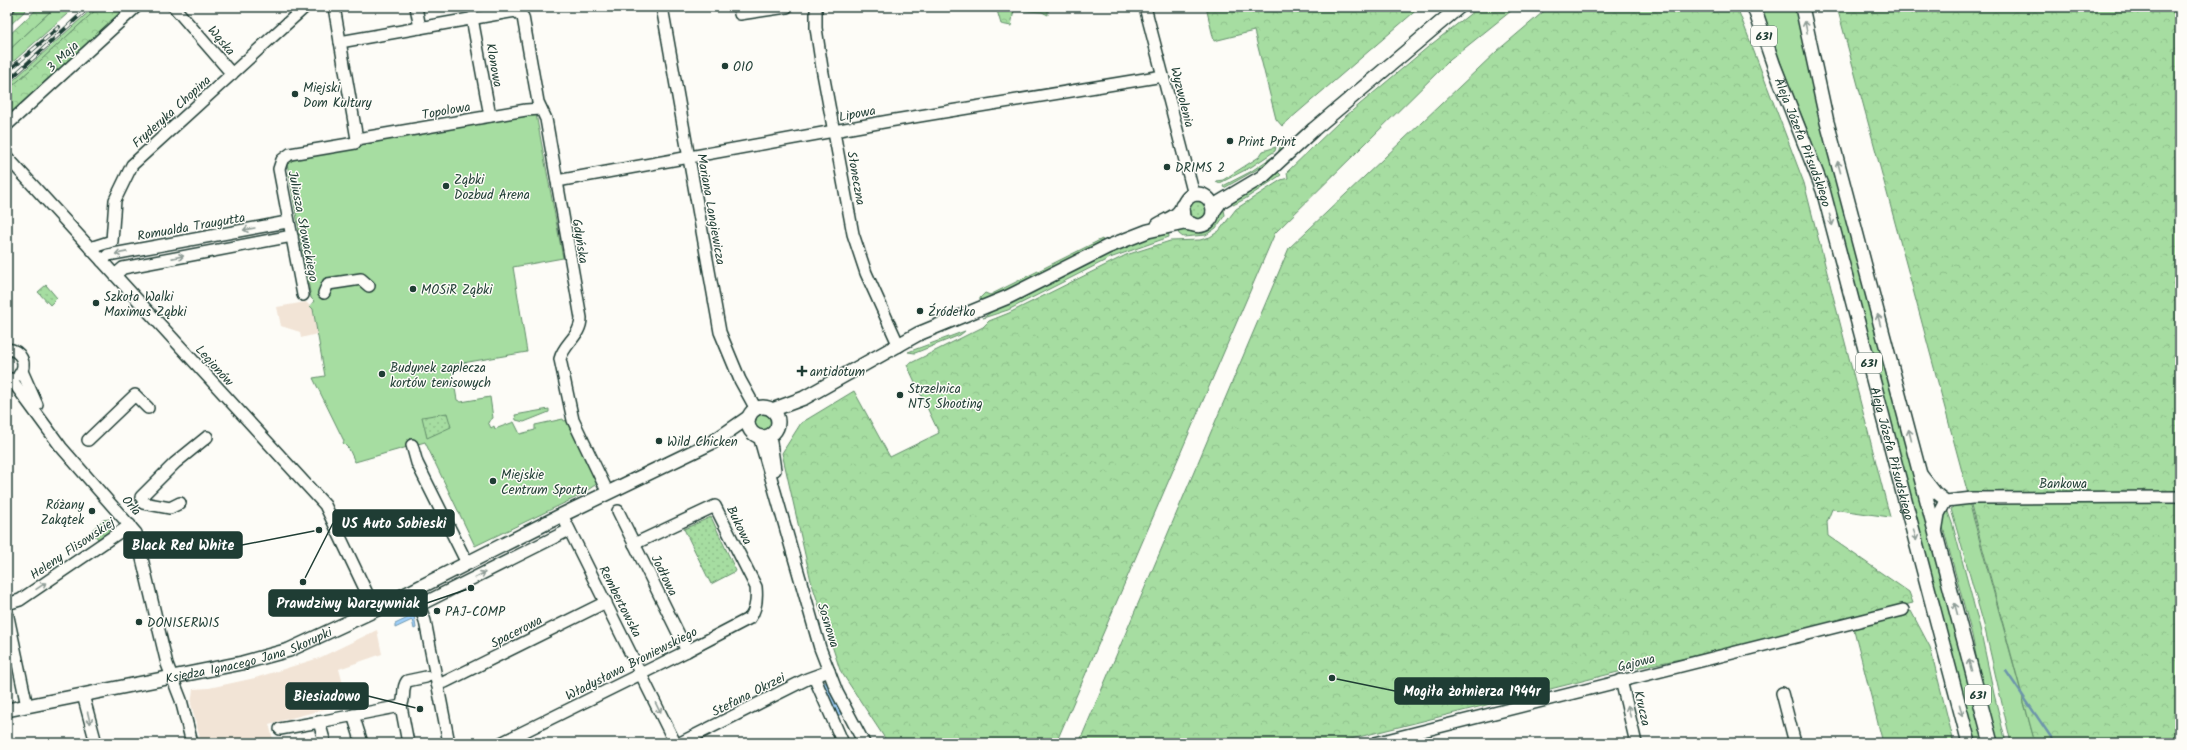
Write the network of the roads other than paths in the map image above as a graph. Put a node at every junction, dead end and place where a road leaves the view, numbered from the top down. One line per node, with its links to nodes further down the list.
1 (136, 7): 22 (street, 3 Maja)
2 (174, 7): 18 (street, Wąska)
3 (305, 7): 18 (street, Fryderyka Chopina)
4 (334, 7): 17 (street)
5 (416, 7): 16 (street)
6 (662, 7): 26 (street, Mariana Langiewicza)
7 (739, 7): 8 (street)
8 (787, 7)
9 (816, 7): 23 (street, Słoneczna)
10 (1145, 7): 19 (street, Wyzwolenia)
11 (1459, 7): 27 (main road)
12 (1754, 7): 107 (main road, Aleja Józefa Piłsudskiego / 631, one-way to 107)
13 (1802, 7): 56 (main road, Aleja Józefa Piłsudskiego / 631, one-way to 13)
14 (497, 10): 15 (street); 20 (street, Gdyńska)
15 (472, 18): 16 (street); 21 (street, Klonowa)
16 (420, 28): 17 (street)
17 (340, 42): 24 (street)
18 (232, 74): 36 (street, Fryderyka Chopina)
19 (1164, 76): 23 (street, Lipowa); 29 (street, Wyzwolenia)
20 (541, 109): 21 (street, Topolowa); 28 (street, Gdyńska)
21 (490, 116): 24 (street, Topolowa)
22 (7, 126)
23 (834, 131): 26 (street, Lipowa); 42 (street, Słoneczna)
24 (357, 139): 32 (street, Juliusza Słowackiego)
25 (7, 157): 36 (street, Legionów)
26 (689, 157): 28 (street, Lipowa); 49 (street, Mariana Langiewicza)
27 (1276, 163): 29 (main road); 31 (main road)
28 (557, 181): 57 (street, Gdyńska)
29 (1200, 196): 30 (main road); 31 (main road)
30 (1182, 206): 33 (main road); 34 (main road)
31 (1213, 212): 33 (main road)
32 (288, 222): 35 (street, Juliusza Słowackiego); 37 (street, Romualda Traugutta, one-way to 37)
33 (1191, 224): 34 (main road)
34 (1148, 231): 42 (main road)
35 (292, 236): 38 (street, one-way to 35); 41 (street, Juliusza Słowackiego)
36 (90, 248): 37 (street, Legionów)
37 (102, 261): 38 (street, Legionów)
38 (115, 275): 73 (street, Legionów)
39 (369, 286): 40 (street)
40 (324, 294)
41 (303, 295)
42 (899, 346): 46 (main road)
43 (7, 349): 44 (street, Orla)
44 (22, 371): 45 (street); 50 (street, Orla)
45 (9, 379): 50 (street, Orla)
46 (804, 398): 48 (main road); 51 (main road)
47 (148, 408): 53 (street)
48 (772, 410): 49 (main road); 51 (main road)
49 (752, 413): 51 (main road); 54 (main road, Księdza Ignacego Jana Skorupki)
50 (42, 419): 63 (street, Orla)
51 (765, 432): 54 (main road, Księdza Ignacego Jana Skorupki); 77 (street, Sosnowa)
52 (207, 438): 60 (street)
53 (88, 440)
54 (713, 442): 57 (main road, Księdza Ignacego Jana Skorupki)
55 (412, 445): 67 (street)
56 (1920, 473): 59 (street); 65 (main road, Aleja Józefa Piłsudskiego / 631)
57 (608, 493): 62 (main road, Księdza Ignacego Jana Skorupki)
58 (2180, 497): 59 (street, Bankowa)
59 (1946, 501): 65 (street)
60 (180, 503)
61 (618, 511): 66 (street, Jodłowa)
62 (562, 515): 64 (street, Rembertowska); 67 (main road, Księdza Ignacego Jana Skorupki)
63 (130, 525): 71 (street, Heleny Flisowskiej, one-way to 63); 79 (street, Orla)
64 (569, 530): 70 (street, Rembertowska); 72 (street, one-way to 64)
65 (1936, 533): 108 (main road, Aleja Józefa Piłsudskiego / 631, one-way to 65)
66 (634, 544): 69 (street, Bukowa); 76 (street, Jodłowa)
67 (468, 563): 68 (main road, Księdza Ignacego Jana Skorupki)
68 (414, 590): 72 (street); 73 (main road, Księdza Ignacego Jana Skorupki)
69 (756, 594): 76 (street, Władysława Broniewskiego)
70 (606, 602): 78 (street, Rembertowska); 83 (street, Spacerowa)
71 (7, 604)
72 (420, 605): 83 (street)
73 (375, 610): 79 (main road, Księdza Ignacego Jana Skorupki)
74 (1903, 610): 82 (street, Gajowa)
75 (7, 612): 86 (street)
76 (687, 651): 78 (street, Władysława Broniewskiego)
77 (829, 671): 81 (street, Stefana Okrzei); 103 (street, Sosnowa)
78 (642, 674): 99 (street, Władysława Broniewskiego); 100 (street, Rembertowska, one-way to 100)
79 (173, 676): 85 (main road, Księdza Ignacego Jana Skorupki); 94 (street, Orla)
80 (426, 677): 87 (street)
81 (814, 678): 101 (street, Stefana Okrzei); 102 (street)
82 (1621, 680): 92 (street, Gajowa); 105 (street, Krucza, one-way to 82)
83 (437, 684): 98 (street)
84 (1782, 693): 106 (street)
85 (83, 695): 86 (main road, Księdza Ignacego Jana Skorupki); 93 (street, one-way to 93)
86 (27, 706): 88 (main road, Księdza Ignacego Jana Skorupki)
87 (401, 706): 89 (street); 97 (street)
88 (7, 710)
89 (354, 715): 90 (street); 96 (street)
90 (318, 722): 91 (street); 95 (street)
91 (280, 729)
92 (1390, 741): 104 (street, Gajowa)
93 (95, 742)
94 (192, 743)
95 (325, 743)
96 (362, 743)
97 (408, 743)
98 (449, 743)
99 (502, 743)
100 (675, 743)
101 (680, 743)
102 (844, 743)
103 (864, 743)
104 (1376, 743)
105 (1636, 743)
106 (1795, 743)
107 (1969, 743)
108 (1991, 743)

